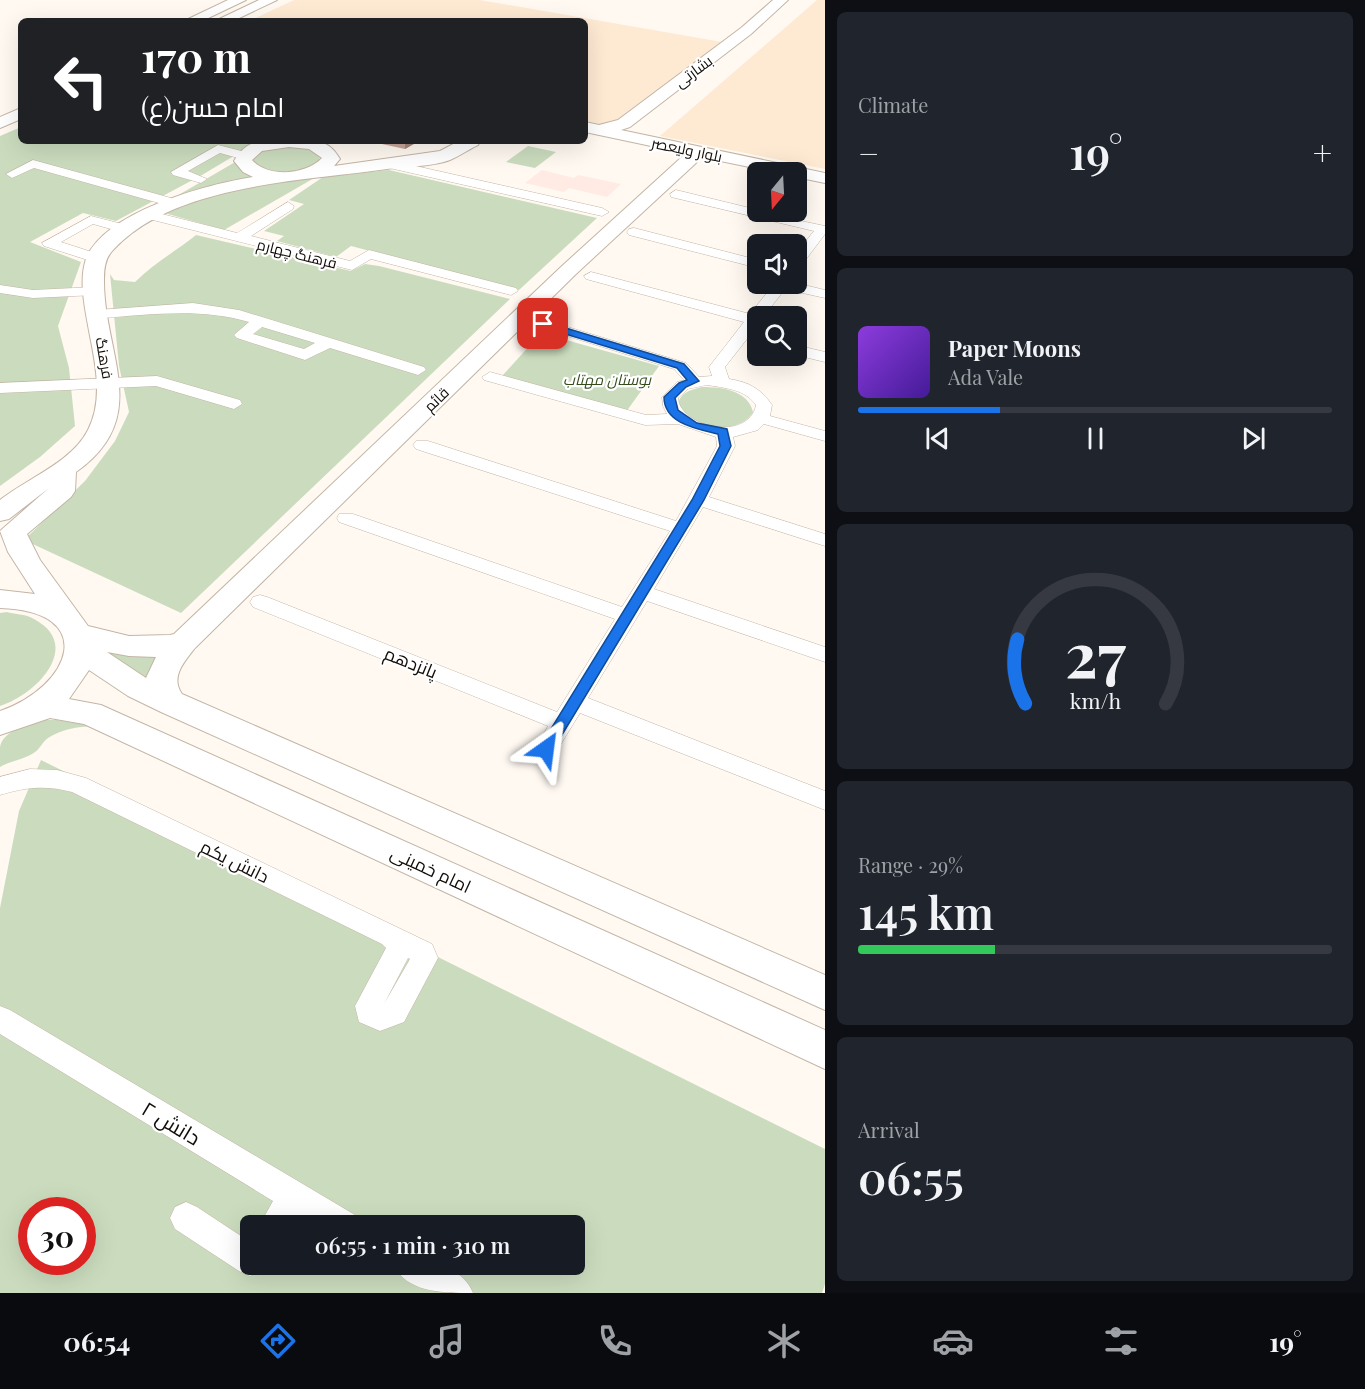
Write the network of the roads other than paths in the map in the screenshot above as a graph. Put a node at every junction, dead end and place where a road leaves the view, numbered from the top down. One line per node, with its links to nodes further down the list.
1 (239, 0): 5 (street)
2 (270, 0): 6 (street)
3 (781, 0): 11 (street, بشارتی)
4 (798, 0): 12 (street, بشارتی)
5 (198, 18)
6 (229, 18)
7 (18, 97): 8 (street)
8 (0, 105)
9 (18, 114): 10 (street)
10 (0, 123)
11 (590, 131): 12 (street, بلوار ولیعصر); 20 (street, بلوار ولیعصر)
12 (662, 143): 26 (street, بلوار ولیعصر)
13 (274, 144): 18 (street)
14 (303, 144): 17 (street)
15 (450, 144): 19 (street)
16 (466, 144): 19 (street)
17 (312, 145): 19 (street); 24 (street)
18 (245, 156): 24 (street); 25 (street); 25 (street)
19 (422, 159): 21 (street)
20 (690, 159): 22 (street, بلوار ولیعصر); 80 (street, قائم)
21 (389, 164): 24 (street); 32 (street)
22 (747, 171)
23 (12, 174): 31 (street, فرهنگ چهارم)
24 (298, 176): 31 (street)
25 (201, 178): 31 (street)
26 (825, 178)
27 (807, 184): 28 (street)
28 (825, 188)
29 (676, 194): 35 (street)
30 (288, 206): 36 (street)
31 (158, 208): 33 (street); 36 (street, فرهنگ چهارم)
32 (602, 212)
33 (125, 229): 38 (street); 38 (street)
34 (634, 232): 39 (street)
35 (820, 237): 37 (street)
36 (239, 238): 44 (street, فرهنگ چهارم)
37 (807, 251)
38 (96, 258): 43 (street, فرهنگ)
39 (747, 261)
40 (591, 276): 49 (street)
41 (0, 289): 43 (street)
42 (807, 290): 46 (street)
43 (95, 291): 48 (street, فرهنگ)
44 (511, 291)
45 (773, 294): 47 (street)
46 (825, 294)
47 (764, 306)
48 (98, 314): 50 (street); 62 (street, فرهنگ)
49 (747, 318)
50 (260, 321): 55 (street); 55 (street)
51 (543, 324): 60 (street)
52 (747, 327): 53 (street)
53 (740, 336): 54 (street); 61 (street)
54 (747, 338)
55 (329, 342): 58 (street)
56 (807, 353): 57 (street)
57 (825, 357)
58 (418, 370)
59 (490, 376): 65 (street)
60 (694, 381): 61 (street); 65 (street)
61 (722, 381): 66 (street)
62 (110, 383): 63 (street); 64 (street); 72 (street, فرهنگ)
63 (0, 388)
64 (234, 404)
65 (681, 419): 67 (street)
66 (763, 419): 67 (street); 68 (street)
67 (723, 431): 70 (street)
68 (825, 436)
69 (422, 445): 73 (street)
70 (698, 500): 73 (street); 74 (street)
71 (346, 518): 78 (street)
72 (4, 522): 79 (street)
73 (681, 528): 75 (street)
74 (825, 540)
75 (642, 592): 78 (street); 81 (street)
76 (0, 599): 79 (street)
77 (260, 602): 85 (street, پانزدهم)
78 (627, 615): 82 (street)
79 (74, 631): 80 (street); 83 (street); 84 (street)
80 (184, 641): 83 (street, قائم)
81 (825, 655)
82 (575, 702): 85 (street); 88 (street)
83 (172, 704): 89 (street)
84 (9, 720): 92 (street, امام خمینی)
85 (562, 723): 86 (street)
86 (546, 749)
87 (0, 786): 90 (street, دانش یکم)
88 (825, 801)
89 (825, 993)
90 (369, 1006)
91 (0, 1019): 93 (street, دانش ۲)
92 (825, 1050)
93 (294, 1196): 94 (street); 95 (street, دانش ۲)
94 (282, 1215)
95 (326, 1215)
96 (186, 1218): 97 (street)
97 (240, 1253)
98 (427, 1275): 99 (street)
99 (457, 1293)

